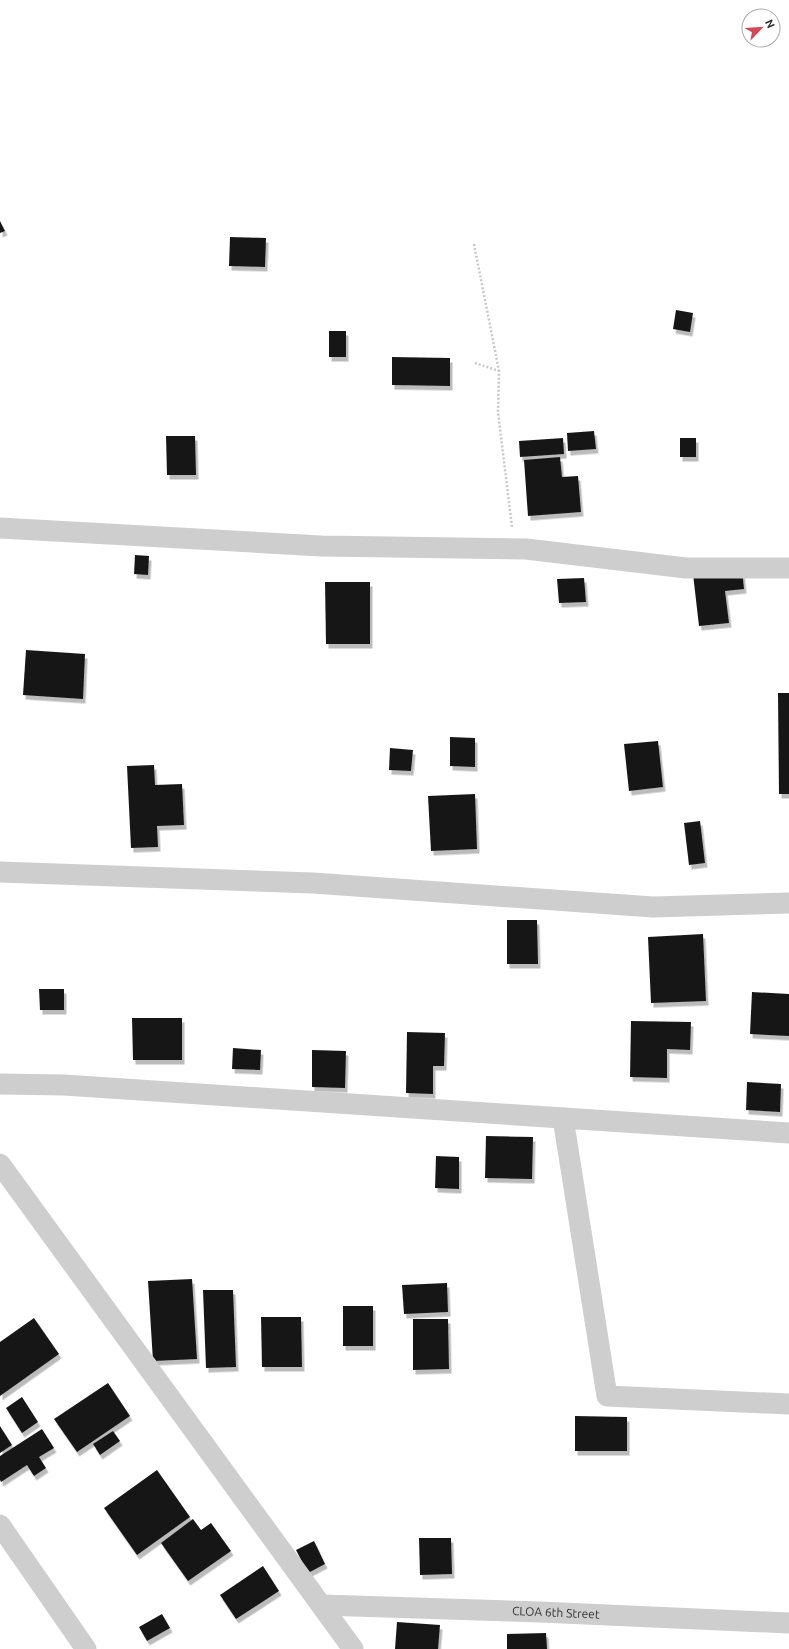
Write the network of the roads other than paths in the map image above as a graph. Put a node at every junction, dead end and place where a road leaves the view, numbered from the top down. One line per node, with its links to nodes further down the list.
1 (0, 528): 2 (street)
2 (789, 568)
3 (0, 872): 4 (street)
4 (789, 903)
5 (0, 1084): 6 (street)
6 (563, 1118): 7 (street); 9 (street)
7 (789, 1133)
8 (0, 1164): 11 (street)
9 (789, 1404)
10 (0, 1525): 13 (street)
11 (322, 1606): 12 (street, CLOA 6th Street); 14 (street)
12 (789, 1623)
13 (86, 1649)
14 (353, 1649)

